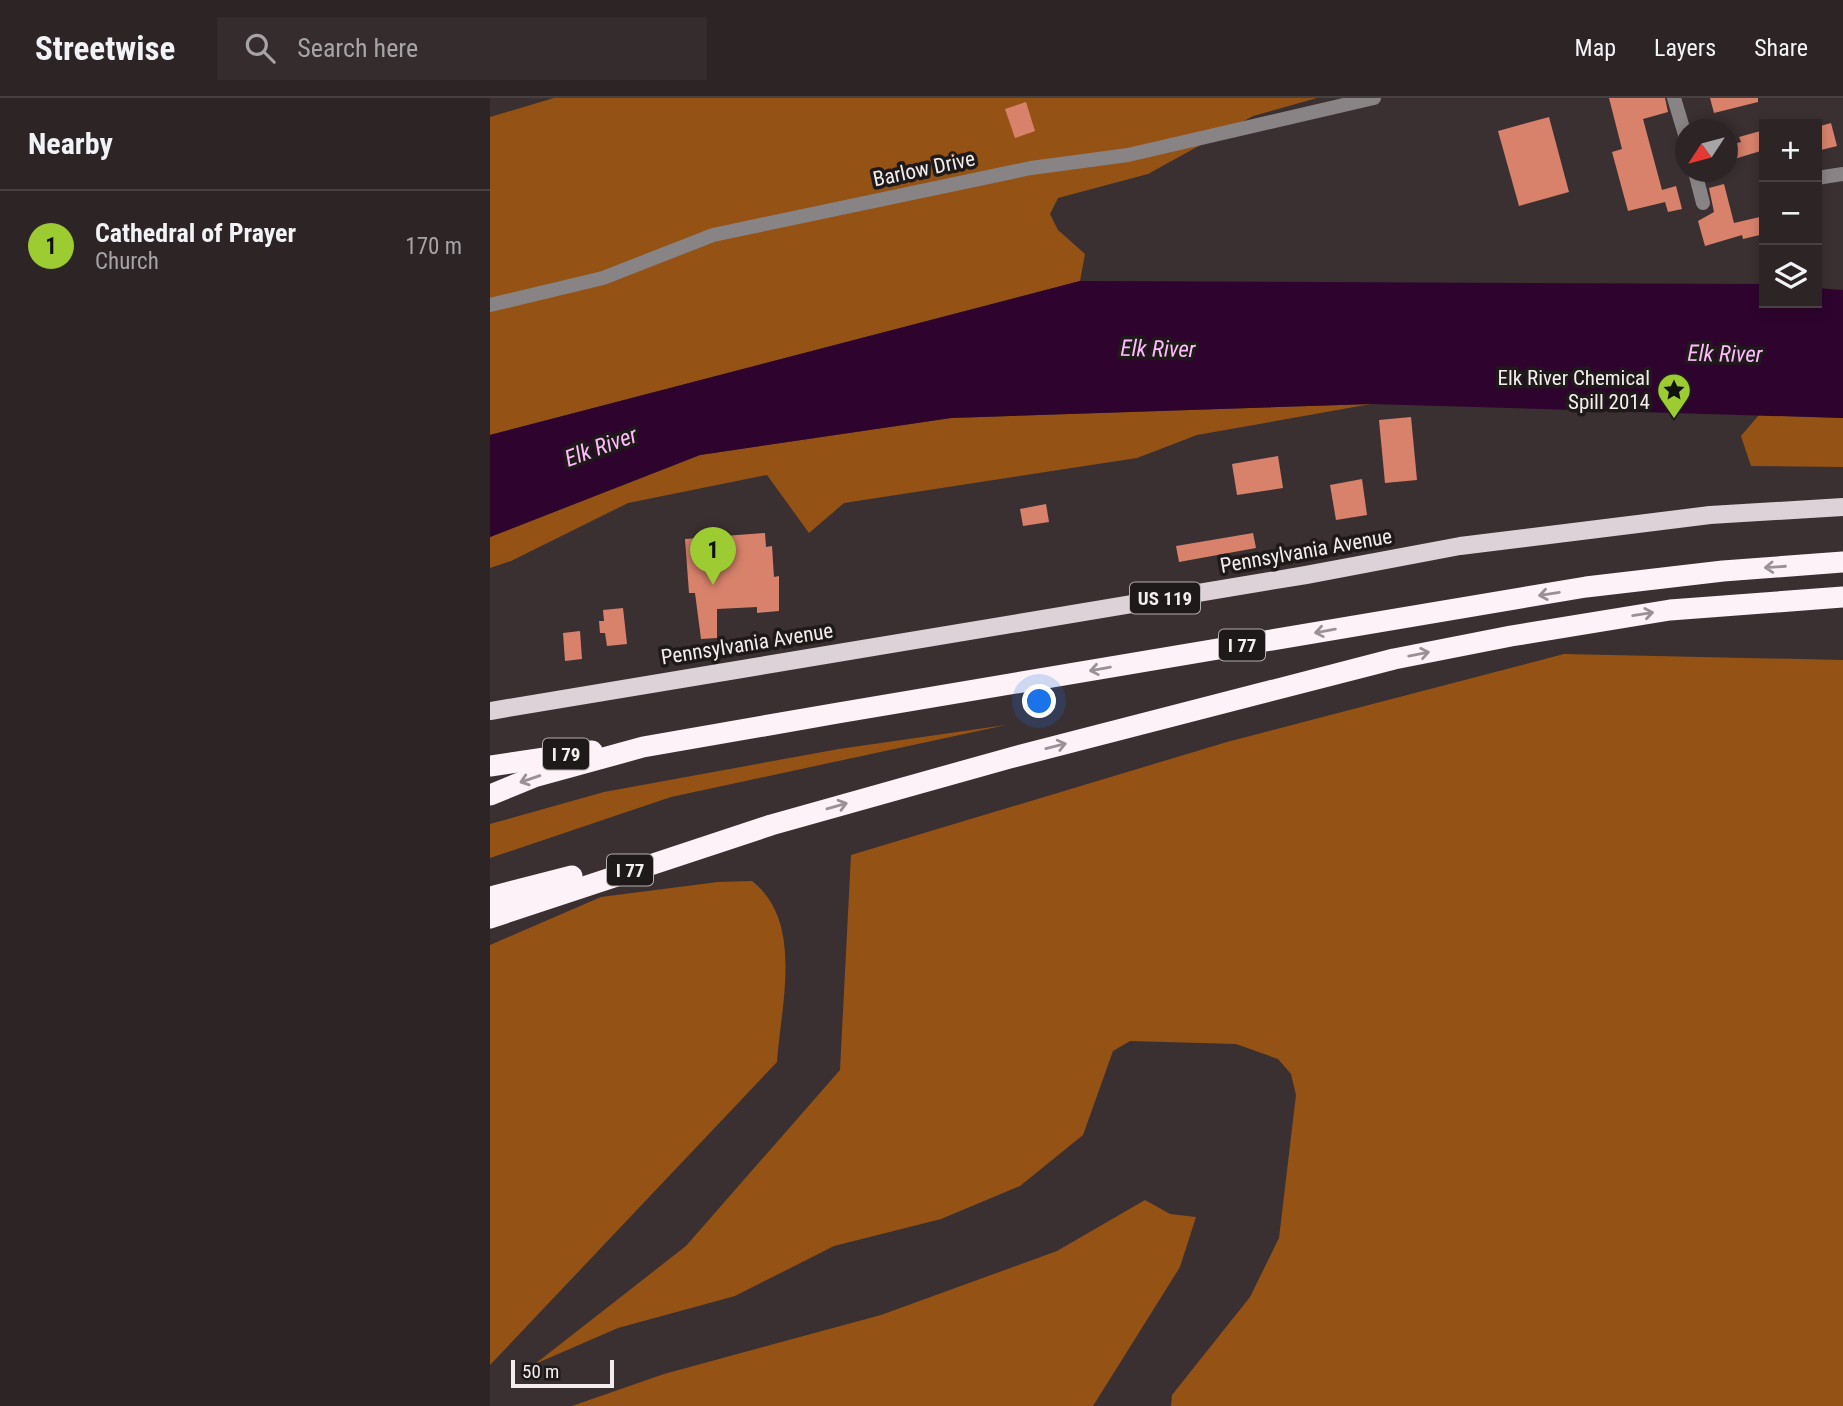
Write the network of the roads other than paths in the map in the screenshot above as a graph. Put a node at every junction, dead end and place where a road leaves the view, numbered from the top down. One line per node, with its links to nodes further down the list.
1 (1374, 98): 8 (street, Barlow Drive)
2 (1674, 98): 3 (street)
3 (1680, 119)
4 (1843, 174): 5 (street)
5 (1822, 177)
6 (1698, 182): 7 (street)
7 (1703, 203)
8 (490, 305)
9 (1843, 507): 12 (main road, Pennsylvania Avenue / US 119)
10 (1843, 562): 13 (highway, I 77, one-way to 13)
11 (1843, 597): 16 (highway, I 77, one-way to 11)
12 (490, 711)
13 (643, 747): 14 (highway, I 79); 15 (highway, I 77, one-way to 15)
14 (490, 766)
15 (490, 795)
16 (771, 825): 17 (highway); 18 (highway, I 77)
17 (490, 897)
18 (490, 918)

